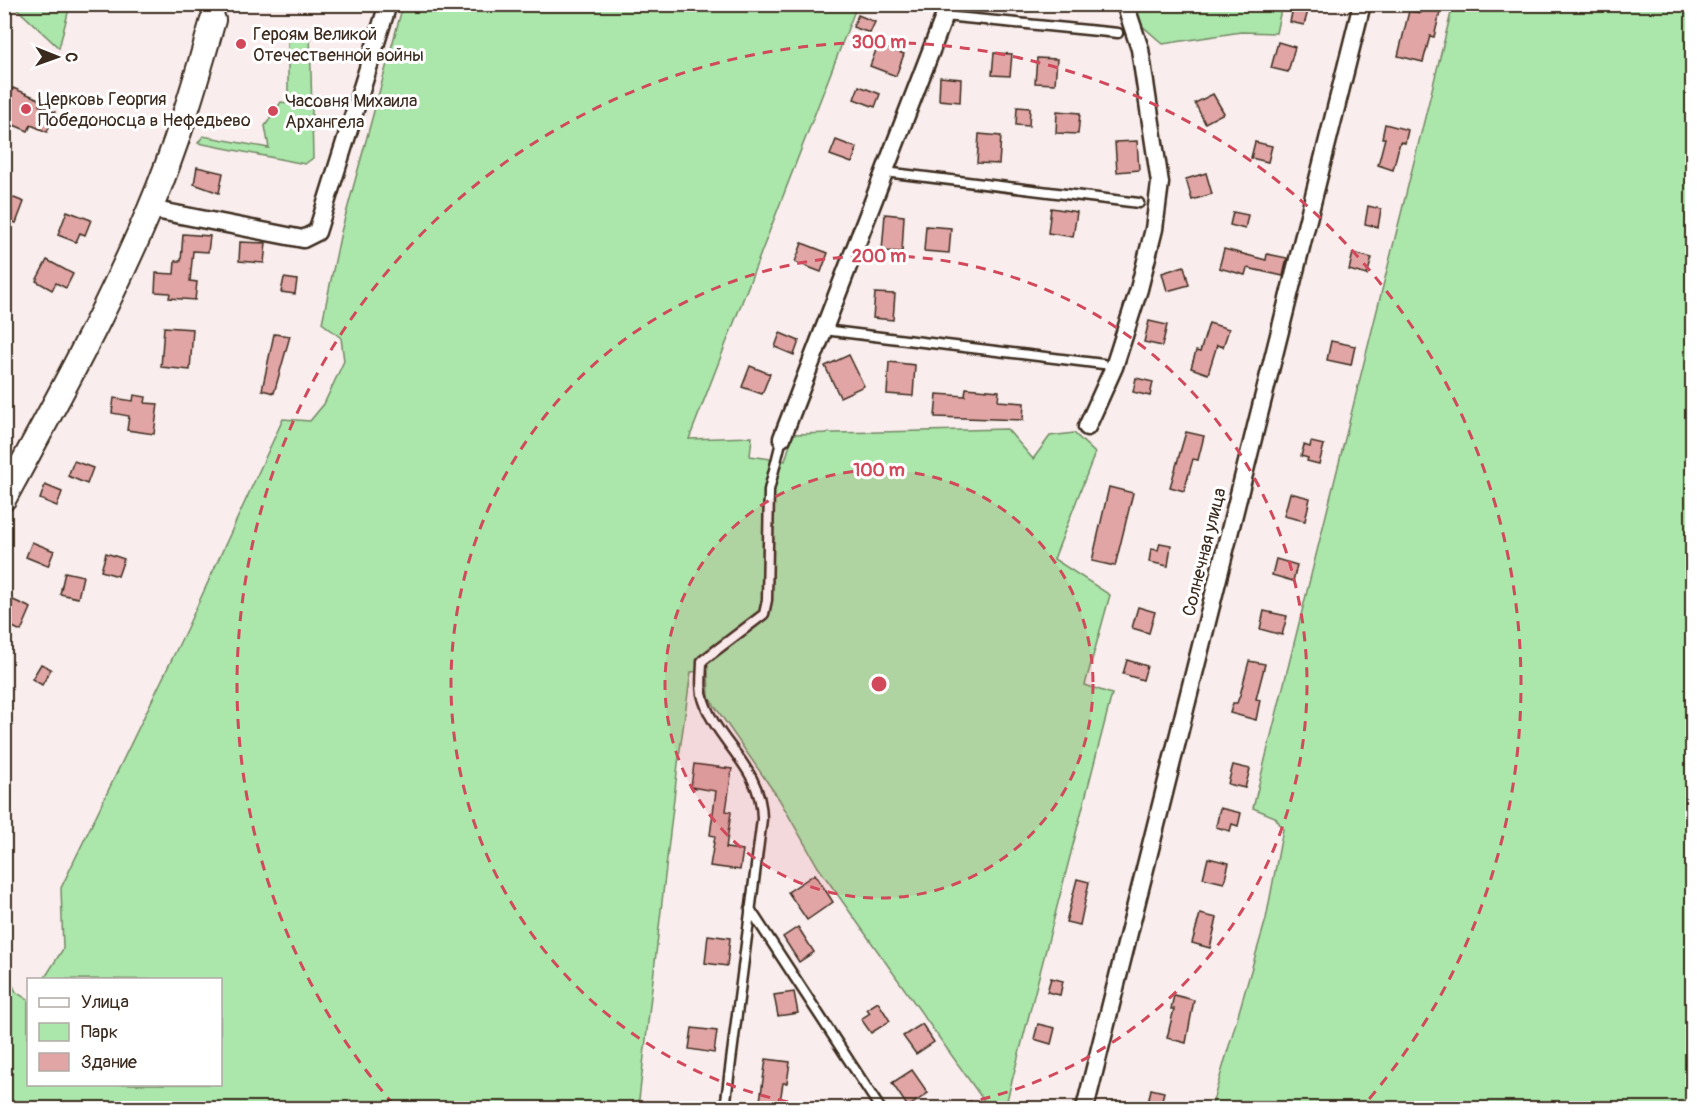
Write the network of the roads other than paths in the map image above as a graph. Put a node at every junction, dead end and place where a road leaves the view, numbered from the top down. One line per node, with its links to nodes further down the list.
1 (388, 4): 9 (street)
2 (1125, 4): 12 (street)
3 (1362, 4): 18 (street, Солнечная улица)
4 (947, 10): 6 (lane); 7 (street)
5 (215, 12): 9 (street)
6 (1118, 33)
7 (885, 172): 8 (lane); 10 (street)
8 (1139, 203)
9 (150, 209): 14 (street)
10 (824, 330): 11 (lane); 13 (street)
11 (1103, 364)
12 (1087, 427)
13 (782, 438): 15 (lane)
14 (4, 498)
15 (750, 908): 16 (lane); 17 (lane)
16 (725, 1108)
17 (880, 1108)
18 (1085, 1108)

